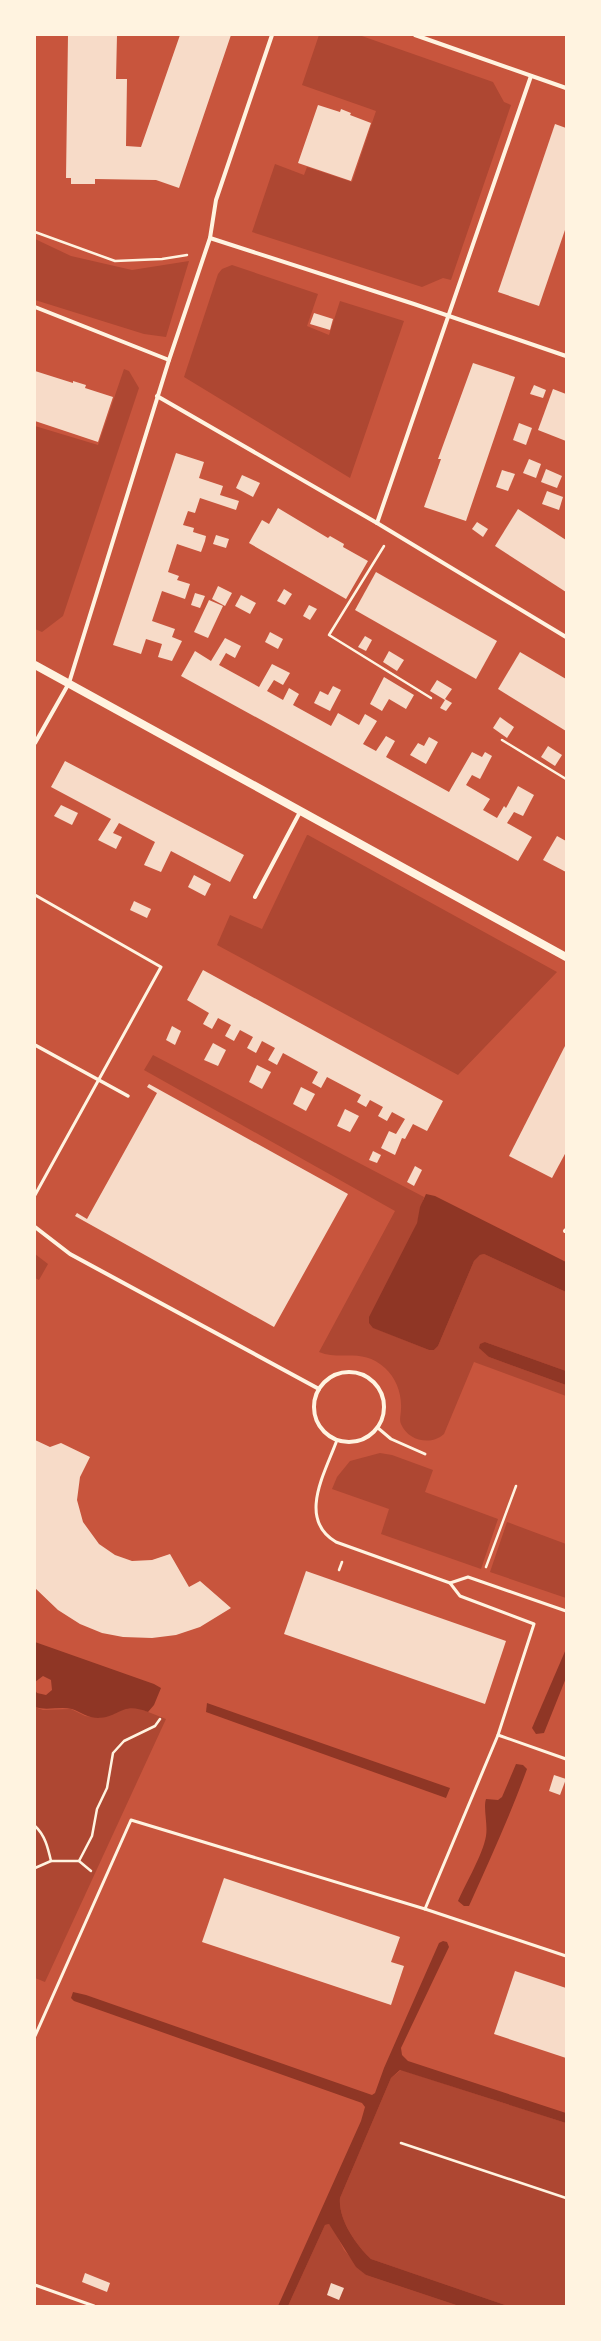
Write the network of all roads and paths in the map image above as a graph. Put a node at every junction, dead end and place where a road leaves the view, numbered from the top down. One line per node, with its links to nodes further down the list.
1 (272, 35): 6 (street)
2 (414, 35): 3 (street)
3 (531, 76): 4 (street); 9 (street)
4 (566, 88)
5 (35, 232): 7 (path)
6 (210, 238): 7 (street); 9 (street)
7 (206, 251): 11 (street)
8 (35, 307): 11 (street)
9 (449, 317): 10 (street); 13 (street)
10 (566, 356)
11 (169, 360): 12 (street)
12 (157, 396): 13 (street); 17 (street)
13 (377, 523): 14 (street)
14 (393, 532): 15 (street); 18 (path)
15 (566, 637)
16 (35, 665): 17 (main road)
17 (69, 683): 20 (street); 22 (main road)
18 (431, 698)
19 (502, 740): 21 (path)
20 (35, 743)
21 (566, 779)
22 (300, 812): 24 (street); 25 (main road)
23 (35, 895): 27 (lane)
24 (255, 897)
25 (566, 957)
26 (35, 1045): 27 (street)
27 (99, 1080): 28 (street); 29 (lane)
28 (128, 1096)
29 (35, 1195)
30 (35, 1227): 31 (street)
31 (319, 1389): 32 (street); 33 (street)
32 (378, 1428): 33 (street); 34 (lane)
33 (337, 1440): 37 (lane)
34 (425, 1454)
35 (516, 1486): 36 (path)
36 (485, 1570)
37 (450, 1583): 38 (lane); 40 (lane)
38 (566, 1611)
39 (160, 1719): 44 (path)
40 (498, 1735): 41 (lane); 47 (lane)
41 (566, 1759)
42 (35, 1826): 43 (path)
43 (51, 1861): 44 (path); 45 (path)
44 (79, 1861): 46 (path)
45 (35, 1868)
46 (104, 1884): 47 (lane); 49 (lane)
47 (425, 1909): 48 (lane)
48 (566, 1956)
49 (35, 2036)
50 (401, 2142): 51 (path)
51 (566, 2198)
52 (35, 2284): 53 (lane)
53 (94, 2306)

